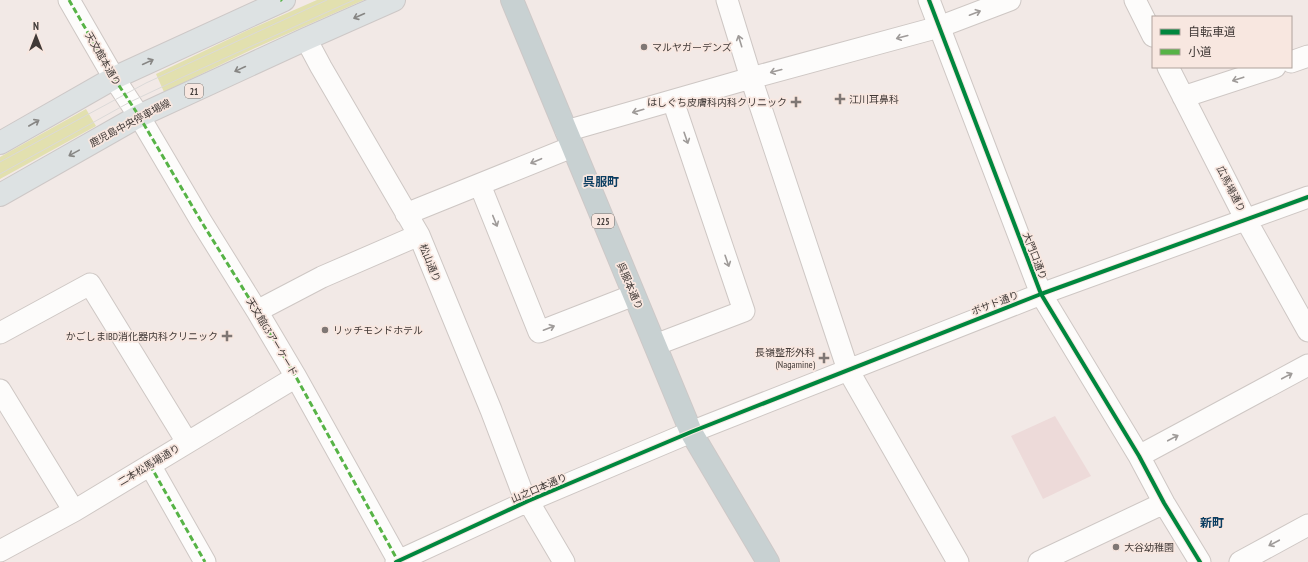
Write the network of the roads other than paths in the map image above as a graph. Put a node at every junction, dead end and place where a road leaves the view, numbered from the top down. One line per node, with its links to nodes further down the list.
1 (69, 0): 16 (street, 天文館本通り)
2 (282, 0): 16 (main road, one-way to 2)
3 (394, 0): 11 (main road, 鹿児島中央停車場線 / 21, one-way to 11)
4 (512, 0): 21 (highway, 呉服本通り / 225)
5 (727, 0): 17 (street, one-way to 5)
6 (929, 0): 9 (street, 大門口通り)
7 (1010, 0): 9 (street, one-way to 7)
8 (1135, 0): 10 (street)
9 (939, 26): 17 (street, one-way to 17); 29 (street, 大門口通り)
10 (1152, 34)
11 (306, 39): 20 (main road, 鹿児島中央停車場線 / 21, one-way to 20); 26 (street, 松山通り)
12 (1308, 56): 13 (street)
13 (1292, 62)
14 (1168, 68): 18 (street, 広馬場通り)
15 (1272, 68): 18 (street, one-way to 18)
16 (114, 78): 20 (street, 天文館本通り); 22 (main road, one-way to 16)
17 (751, 78): 19 (street); 36 (street)
18 (1183, 97): 27 (street, 広馬場通り)
19 (673, 101): 21 (street, one-way to 21); 34 (street, one-way to 34)
20 (139, 116): 24 (main road, 鹿児島中央停車場線 / 21, one-way to 24); 31 (street, 天文館G3アーケード)
21 (569, 139): 23 (street, one-way to 23); 30 (highway, 呉服本通り / 225)
22 (0, 143)
23 (480, 185): 26 (street); 30 (street, one-way to 30)
24 (0, 195)
25 (1308, 197): 27 (street, ボサド通り)
26 (406, 214): 28 (street, 松山通り)
27 (1246, 220): 29 (street, ボサド通り); 32 (street, 広馬場通り)
28 (419, 235): 31 (street); 43 (street, 松山通り)
29 (1041, 294): 36 (street, ボサド通り); 41 (street, 大門口通り)
30 (634, 295): 34 (highway, 呉服本通り / 225)
31 (257, 311): 37 (street, 天文館G3アーケード)
32 (1308, 331)
33 (0, 333): 40 (street)
34 (655, 345): 39 (highway, 呉服本通り / 225)
35 (1308, 365): 41 (street, one-way to 35)
36 (848, 370): 39 (street, ボサド通り); 52 (street)
37 (296, 377): 40 (street, 二本松馬場通り); 49 (street, 天文館G3アーケード)
38 (0, 390): 45 (street)
39 (691, 432): 43 (street, 山之口本通り); 51 (highway, 呉服本通り / 225)
40 (187, 442): 42 (street, 二本松馬場通り)
41 (1138, 456): 44 (street, 大門口通り)
42 (150, 465): 45 (street, 二本松馬場通り); 48 (street)
43 (528, 501): 49 (street, 山之口本通り); 50 (street, 松山通り)
44 (1164, 503): 53 (street); 54 (street, 大門口通り)
45 (74, 511): 47 (street, 二本松馬場通り)
46 (1308, 525): 55 (street, one-way to 55)
47 (4, 550)
48 (205, 562)
49 (397, 562)
50 (564, 562)
51 (768, 562)
52 (958, 562)
53 (1040, 562)
54 (1200, 562)
55 (1240, 562)

